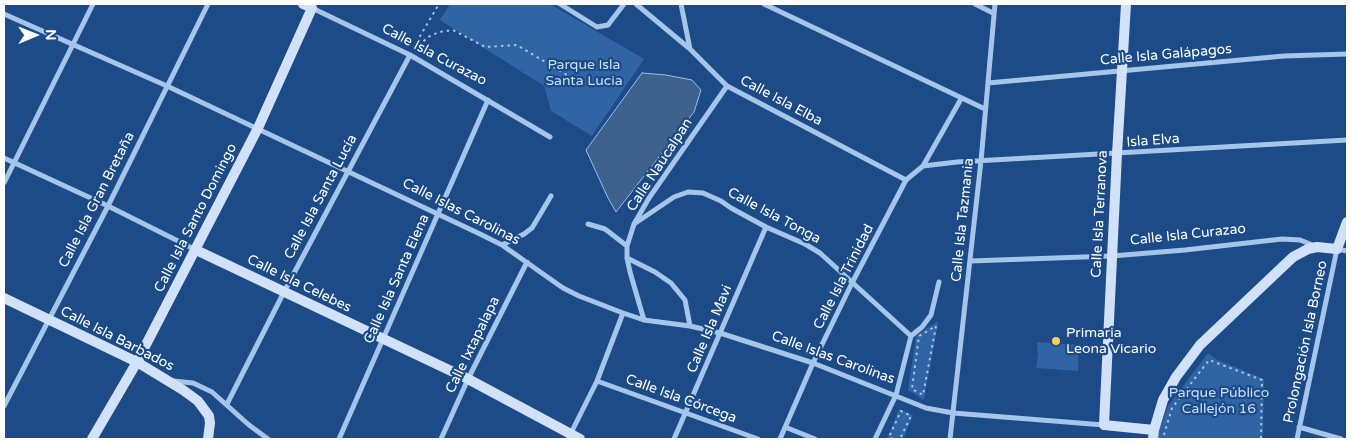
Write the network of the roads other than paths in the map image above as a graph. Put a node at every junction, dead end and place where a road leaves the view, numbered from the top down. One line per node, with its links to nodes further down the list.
1 (93, 4): 14 (street)
2 (208, 4): 20 (street, Calle Isla Gran Bretaña)
3 (560, 4): 4 (street)
4 (624, 4)
5 (636, 4): 15 (street, Calle Isla Elba)
6 (681, 4): 15 (street)
7 (764, 4): 22 (street)
8 (975, 4): 12 (street)
9 (994, 4): 12 (street, Calle Isla Tazmania)
10 (1126, 4): 18 (street, Calle Isla Terranova)
11 (309, 5): 16 (street, Calle Isla Curazao); 25 (street, Calle Isla Santo Domingo)
12 (994, 13): 19 (street, Calle Isla Tazmania)
13 (4, 14): 14 (street, Calle Islas Carolinas)
14 (72, 43): 20 (street, Calle Islas Carolinas); 31 (street)
15 (690, 48): 21 (street, Calle Isla Elba)
16 (410, 54): 23 (street, Calle Isla Curazao); 33 (street, Calle Isla Santa Lucía)
17 (1347, 54): 18 (street, Calle Isla Galápagos)
18 (1122, 70): 19 (street, Calle Isla Galápagos); 28 (street, Calle Isla Terranova)
19 (988, 83): 24 (street, Calle Isla Tazmania)
20 (167, 86): 25 (street, Calle Islas Carolinas); 37 (street, Calle Isla Gran Bretaña)
21 (727, 86): 34 (street, Calle Isla Elba); 41 (street, Calle Naucalpan)
22 (961, 99): 24 (street); 32 (street)
23 (488, 100): 26 (street, Calle Isla Curazao); 38 (street, Calle Isla Santa Elena)
24 (985, 109): 30 (street, Calle Isla Tazmania)
25 (258, 128): 33 (street, Calle Islas Carolinas); 46 (street, Calle Isla Santo Domingo)
26 (550, 137)
27 (1347, 140): 28 (street, Isla Elva)
28 (1117, 154): 30 (street, Isla Elva); 48 (street, Calle Isla Terranova)
29 (4, 158): 31 (street, Calle Isla Celebes)
30 (981, 161): 32 (street, Isla Elva); 50 (street, Calle Isla Tazmania)
31 (14, 163): 35 (street); 37 (street, Calle Isla Celebes)
32 (923, 166): 34 (street)
33 (348, 172): 38 (street, Calle Islas Carolinas); 54 (street, Calle Isla Santa Lucía)
34 (906, 180): 53 (street, Calle Isla Trinidad)
35 (4, 183)
36 (551, 196): 43 (street)
37 (108, 206): 46 (street, Calle Isla Celebes); 57 (street, Calle Isla Gran Bretaña)
38 (437, 215): 43 (street, Calle Islas Carolinas); 62 (street, Calle Isla Santa Elena)
39 (1347, 222): 47 (street)
40 (588, 224): 44 (street)
41 (634, 224): 42 (street, Calle Isla Tonga); 44 (street, Calle Naucalpan)
42 (766, 227): 53 (street, Calle Isla Tonga); 60 (street, Calle Isla Mavi)
43 (502, 245): 51 (street, Calle Islas Carolinas)
44 (627, 246): 49 (street, Calle Naucalpan)
45 (1317, 247): 47 (street); 48 (street, Calle Isla Curazao); 76 (street)
46 (196, 250): 54 (street, Calle Isla Celebes); 63 (street, Calle Isla Santo Domingo)
47 (1342, 250): 75 (street, Prolongación Isla Borneo)
48 (1112, 256): 50 (street, Calle Isla Curazao); 73 (street, Calle Isla Terranova)
49 (627, 258): 58 (street, Calle Naucalpan); 59 (street)
50 (970, 261): 71 (street, Calle Isla Tazmania)
51 (527, 262): 56 (street, Calle Islas Carolinas); 65 (street, Calle Ixtapalapa)
52 (939, 282): 61 (street)
53 (852, 283): 61 (street, Calle Isla Tonga); 64 (street, Calle Isla Trinidad)
54 (284, 292): 62 (street, Calle Isla Celebes); 69 (street, Calle Isla Santa Lucía)
55 (4, 298): 57 (street, Calle Isla Barbados)
56 (623, 313): 58 (street, Calle Islas Carolinas); 67 (street)
57 (48, 319): 63 (street, Calle Isla Barbados); 70 (street, Calle Isla Gran Bretaña)
58 (644, 320): 59 (street, Calle Islas Carolinas)
59 (690, 326): 60 (street, Calle Islas Carolinas)
60 (720, 333): 64 (street, Calle Islas Carolinas); 72 (street, Calle Isla Mavi)
61 (912, 336): 68 (street)
62 (382, 339): 65 (street, Calle Isla Celebes); 81 (street, Calle Isla Santa Elena)
63 (137, 362): 66 (street, Calle Isla Barbados); 78 (street, Calle Isla Santo Domingo)
64 (813, 363): 68 (street, Calle Islas Carolinas); 74 (street, Calle Isla Trinidad)
65 (468, 379): 77 (street, Calle Isla Celebes); 82 (street, Calle Ixtapalapa)
66 (168, 380): 69 (street); 79 (street, Calle Isla Barbados)
67 (596, 381): 72 (street, Calle Isla Córcega); 77 (street)
68 (896, 395): 71 (street, Calle Islas Carolinas); 87 (street)
69 (228, 404): 80 (street)
70 (4, 406)
71 (953, 413): 73 (street, Calle Islas Carolinas); 88 (street, Calle Isla Tazmania)
72 (686, 414): 83 (street, Calle Isla Mavi); 84 (street, Calle Isla Córcega)
73 (1104, 426): 76 (street, Calle Islas Carolinas)
74 (785, 427): 85 (street, Calle Isla Trinidad); 86 (street)
75 (1299, 427): 89 (street, Prolongación Isla Borneo); 90 (street)
76 (1154, 434)
77 (573, 437)
78 (92, 439)
79 (208, 439)
80 (268, 439)
81 (339, 439)
82 (441, 439)
83 (674, 439)
84 (758, 439)
85 (780, 439)
86 (815, 439)
87 (875, 439)
88 (950, 439)
89 (1297, 439)
90 (1342, 439)

